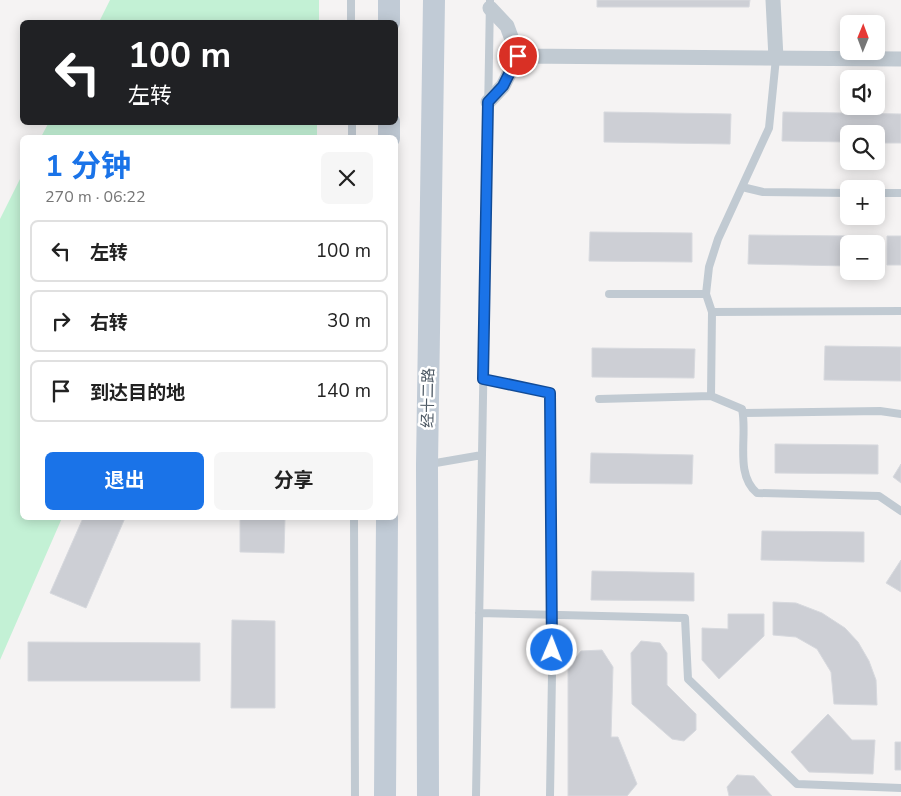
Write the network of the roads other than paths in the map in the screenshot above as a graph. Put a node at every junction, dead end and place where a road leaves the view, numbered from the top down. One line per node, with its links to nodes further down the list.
1 (351, 0): 6 (lane)
2 (390, 0): 7 (main road)
3 (434, 0): 26 (main road, 经十二路)
4 (774, 0): 9 (street)
5 (490, 4): 8 (street); 11 (lane)
6 (351, 20)
7 (389, 20)
8 (518, 56): 9 (street); 11 (street)
9 (776, 58): 10 (street); 12 (lane)
10 (901, 59)
11 (488, 102): 20 (lane)
12 (742, 187): 13 (lane); 17 (lane)
13 (840, 193)
14 (885, 193): 15 (lane)
15 (901, 193)
16 (609, 294): 17 (lane)
17 (706, 294): 19 (lane)
18 (901, 311): 19 (lane)
19 (712, 312): 21 (lane)
20 (483, 379): 25 (lane); 31 (lane)
21 (711, 396): 22 (lane); 23 (lane)
22 (599, 399)
23 (744, 414): 24 (lane); 27 (lane)
24 (901, 414)
25 (482, 455): 26 (lane); 30 (lane)
26 (427, 465): 35 (main road, 经十二路)
27 (901, 510)
28 (354, 520): 33 (lane)
29 (387, 520): 34 (main road)
30 (479, 613): 31 (lane); 36 (lane)
31 (553, 613): 32 (lane); 37 (lane)
32 (901, 788)
33 (355, 796)
34 (385, 796)
35 (428, 796)
36 (476, 796)
37 (550, 796)

